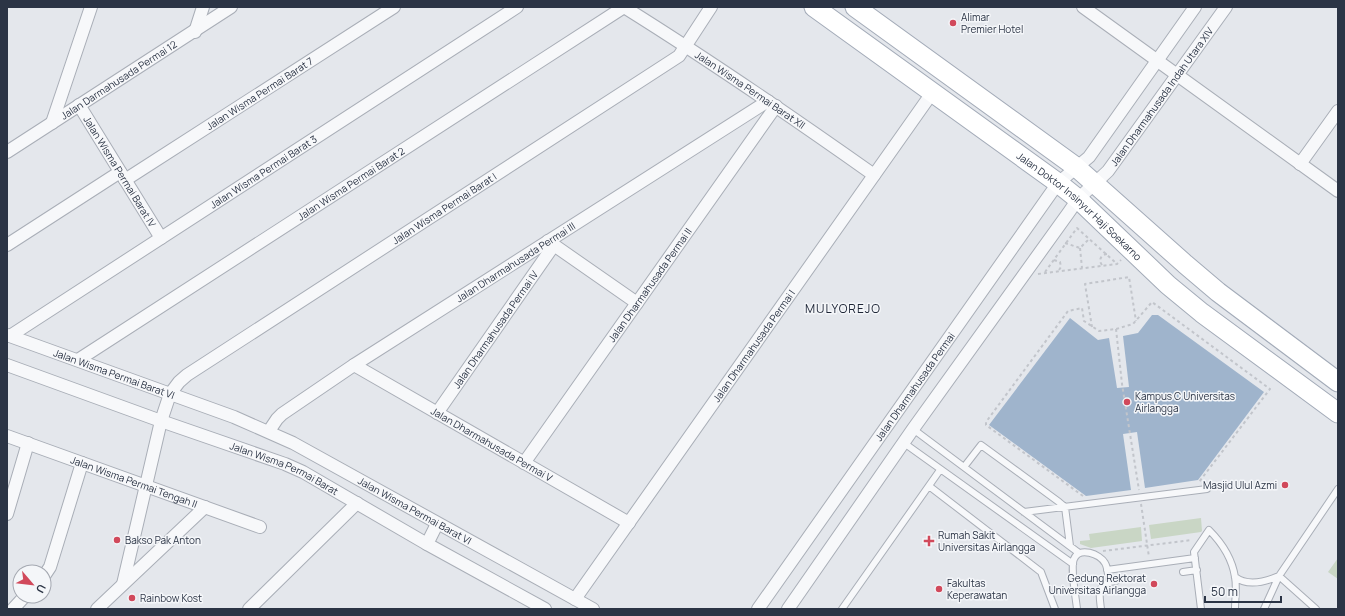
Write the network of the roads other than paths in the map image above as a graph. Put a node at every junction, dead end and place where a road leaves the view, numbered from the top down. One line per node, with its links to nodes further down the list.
1 (91, 7): 21 (street)
2 (203, 7): 13 (street)
3 (394, 7): 26 (street, Jalan Wisma Permai Barat 7)
4 (517, 7): 31 (street, Jalan Wisma Permai Barat 3)
5 (624, 7): 14 (street, Jalan Wisma Permai Barat XII); 36 (street, Jalan Wisma Permai Barat 2)
6 (711, 7): 14 (street, Jalan Wisma Permai Barat I)
7 (814, 7): 17 (main road, Jalan Doktor Insinyur Haji Soekarno)
8 (855, 7): 24 (main road)
9 (1083, 7): 15 (street)
10 (1196, 7): 15 (street)
11 (1226, 7): 16 (street, Jalan Dharmahusada Indah Utara XIV)
12 (226, 8): 13 (street, Jalan Darmahusada Permai 12)
13 (195, 32): 19 (street, Jalan Darmahusada Permai 12)
14 (686, 46): 18 (street, Jalan Wisma Permai Barat XII); 40 (street, Jalan Wisma Permai Barat I)
15 (1157, 60): 16 (street); 24 (street)
16 (1178, 75): 23 (street); 28 (street, Jalan Dharmahusada Indah Utara XIV)
17 (932, 93): 25 (street, Jalan Dharmahusada Permai I); 27 (main road, Jalan Doktor Insinyur Haji Soekarno)
18 (772, 104): 25 (street, Jalan Wisma Permai Barat XII); 32 (street, Jalan Dharmahusada Permai III); 34 (street, Jalan Dharmahusada Permai II)
19 (79, 105): 21 (street, Jalan Darmahusada Permai 12); 26 (street, Jalan Wisma Permai Barat IV)
20 (1338, 111): 23 (street)
21 (52, 123): 22 (street, Jalan Darmahusada Permai 12)
22 (7, 152)
23 (1300, 164): 29 (street)
24 (1076, 167): 27 (street, Jalan Dharmahusada Permai); 28 (main road)
25 (874, 175): 63 (street, Jalan Dharmahusada Permai I)
26 (123, 176): 31 (street, Jalan Wisma Permai Barat IV); 33 (street, Jalan Wisma Permai Barat 7)
27 (1058, 183): 30 (main road, Jalan Doktor Insinyur Haji Soekarno); 86 (street, Jalan Dharmahusada Permai)
28 (1095, 184): 30 (street); 39 (main road)
29 (1338, 191)
30 (1078, 199): 42 (main road, Jalan Doktor Insinyur Haji Soekarno); 44 (street)
31 (161, 238): 35 (street, Jalan Wisma Permai Barat 3)
32 (551, 243): 34 (street); 38 (street, Jalan Dharmahusada Permai III); 41 (street, Jalan Dharmahusada Permai IV)
33 (7, 245)
34 (637, 302): 50 (street, Jalan Dharmahusada Permai II)
35 (8, 335): 36 (street, Jalan Wisma Permai Barat VI)
36 (78, 360): 40 (street, Jalan Wisma Permai Barat VI)
37 (7, 365): 43 (street, Jalan Wisma Permai Barat)
38 (354, 366): 41 (street, Jalan Dharmahusada Permai V); 45 (street, Jalan Dharmahusada Permai III)
39 (1338, 382)
40 (169, 397): 43 (street, Jalan Wisma Permai Barat I); 45 (street, Jalan Wisma Permai Barat VI)
41 (437, 413): 50 (street, Jalan Dharmahusada Permai V)
42 (1338, 413)
43 (162, 419): 53 (street, Jalan Wisma Permai Barat I); 58 (street, Jalan Wisma Permai Barat)
44 (913, 430): 48 (street); 51 (lane)
45 (269, 431): 64 (street, Jalan Wisma Permai Barat VI)
46 (7, 436): 47 (street, Jalan Wisma Permai Tengah II)
47 (28, 443): 49 (street, Jalan Wisma Permai Tengah II); 57 (street)
48 (904, 443): 52 (lane); 87 (street)
49 (82, 463): 53 (street, Jalan Wisma Permai Tengah II); 70 (street)
50 (524, 463): 63 (street, Jalan Dharmahusada Permai V)
51 (964, 467): 60 (lane); 61 (lane)
52 (940, 470): 54 (lane); 71 (lane)
53 (145, 486): 59 (street, Jalan Wisma Permai Tengah II); 79 (street, Jalan Wisma Permai Barat I)
54 (929, 486): 88 (lane); 89 (lane)
55 (1207, 489): 60 (lane)
56 (1338, 489): 75 (lane)
57 (10, 497): 62 (street)
58 (357, 503): 66 (street, Jalan Wisma Permai Barat); 83 (street)
59 (205, 507): 65 (street, Jalan Wisma Permai Tengah II); 79 (street)
60 (1065, 507): 61 (lane); 67 (lane)
61 (1024, 512): 67 (lane)
62 (7, 514)
63 (629, 523): 80 (street, Jalan Dharmahusada Permai I)
64 (437, 524): 66 (street); 80 (street, Jalan Wisma Permai Barat VI)
65 (260, 527)
66 (427, 544): 84 (street, Jalan Wisma Permai Barat)
67 (1070, 546): 68 (lane)
68 (1079, 553): 71 (lane); 72 (lane)
69 (1195, 558): 72 (lane); 73 (lane); 76 (lane)
70 (51, 564)
71 (1072, 564): 90 (lane)
72 (1107, 570): 78 (lane)
73 (1197, 570): 74 (lane); 92 (lane)
74 (1183, 572)
75 (1279, 576): 76 (lane); 81 (lane); 94 (lane)
76 (1235, 577): 93 (lane)
77 (1116, 581): 78 (lane)
78 (1109, 582): 91 (lane)
79 (123, 584): 82 (street)
80 (575, 599): 85 (street, Jalan Wisma Permai Barat VI)
81 (1314, 608)
82 (97, 609)
83 (249, 609)
84 (545, 609)
85 (593, 609)
86 (758, 609)
87 (788, 609)
88 (842, 609)
89 (1055, 609)
90 (1077, 609)
91 (1101, 609)
92 (1201, 609)
93 (1235, 609)
94 (1264, 609)

